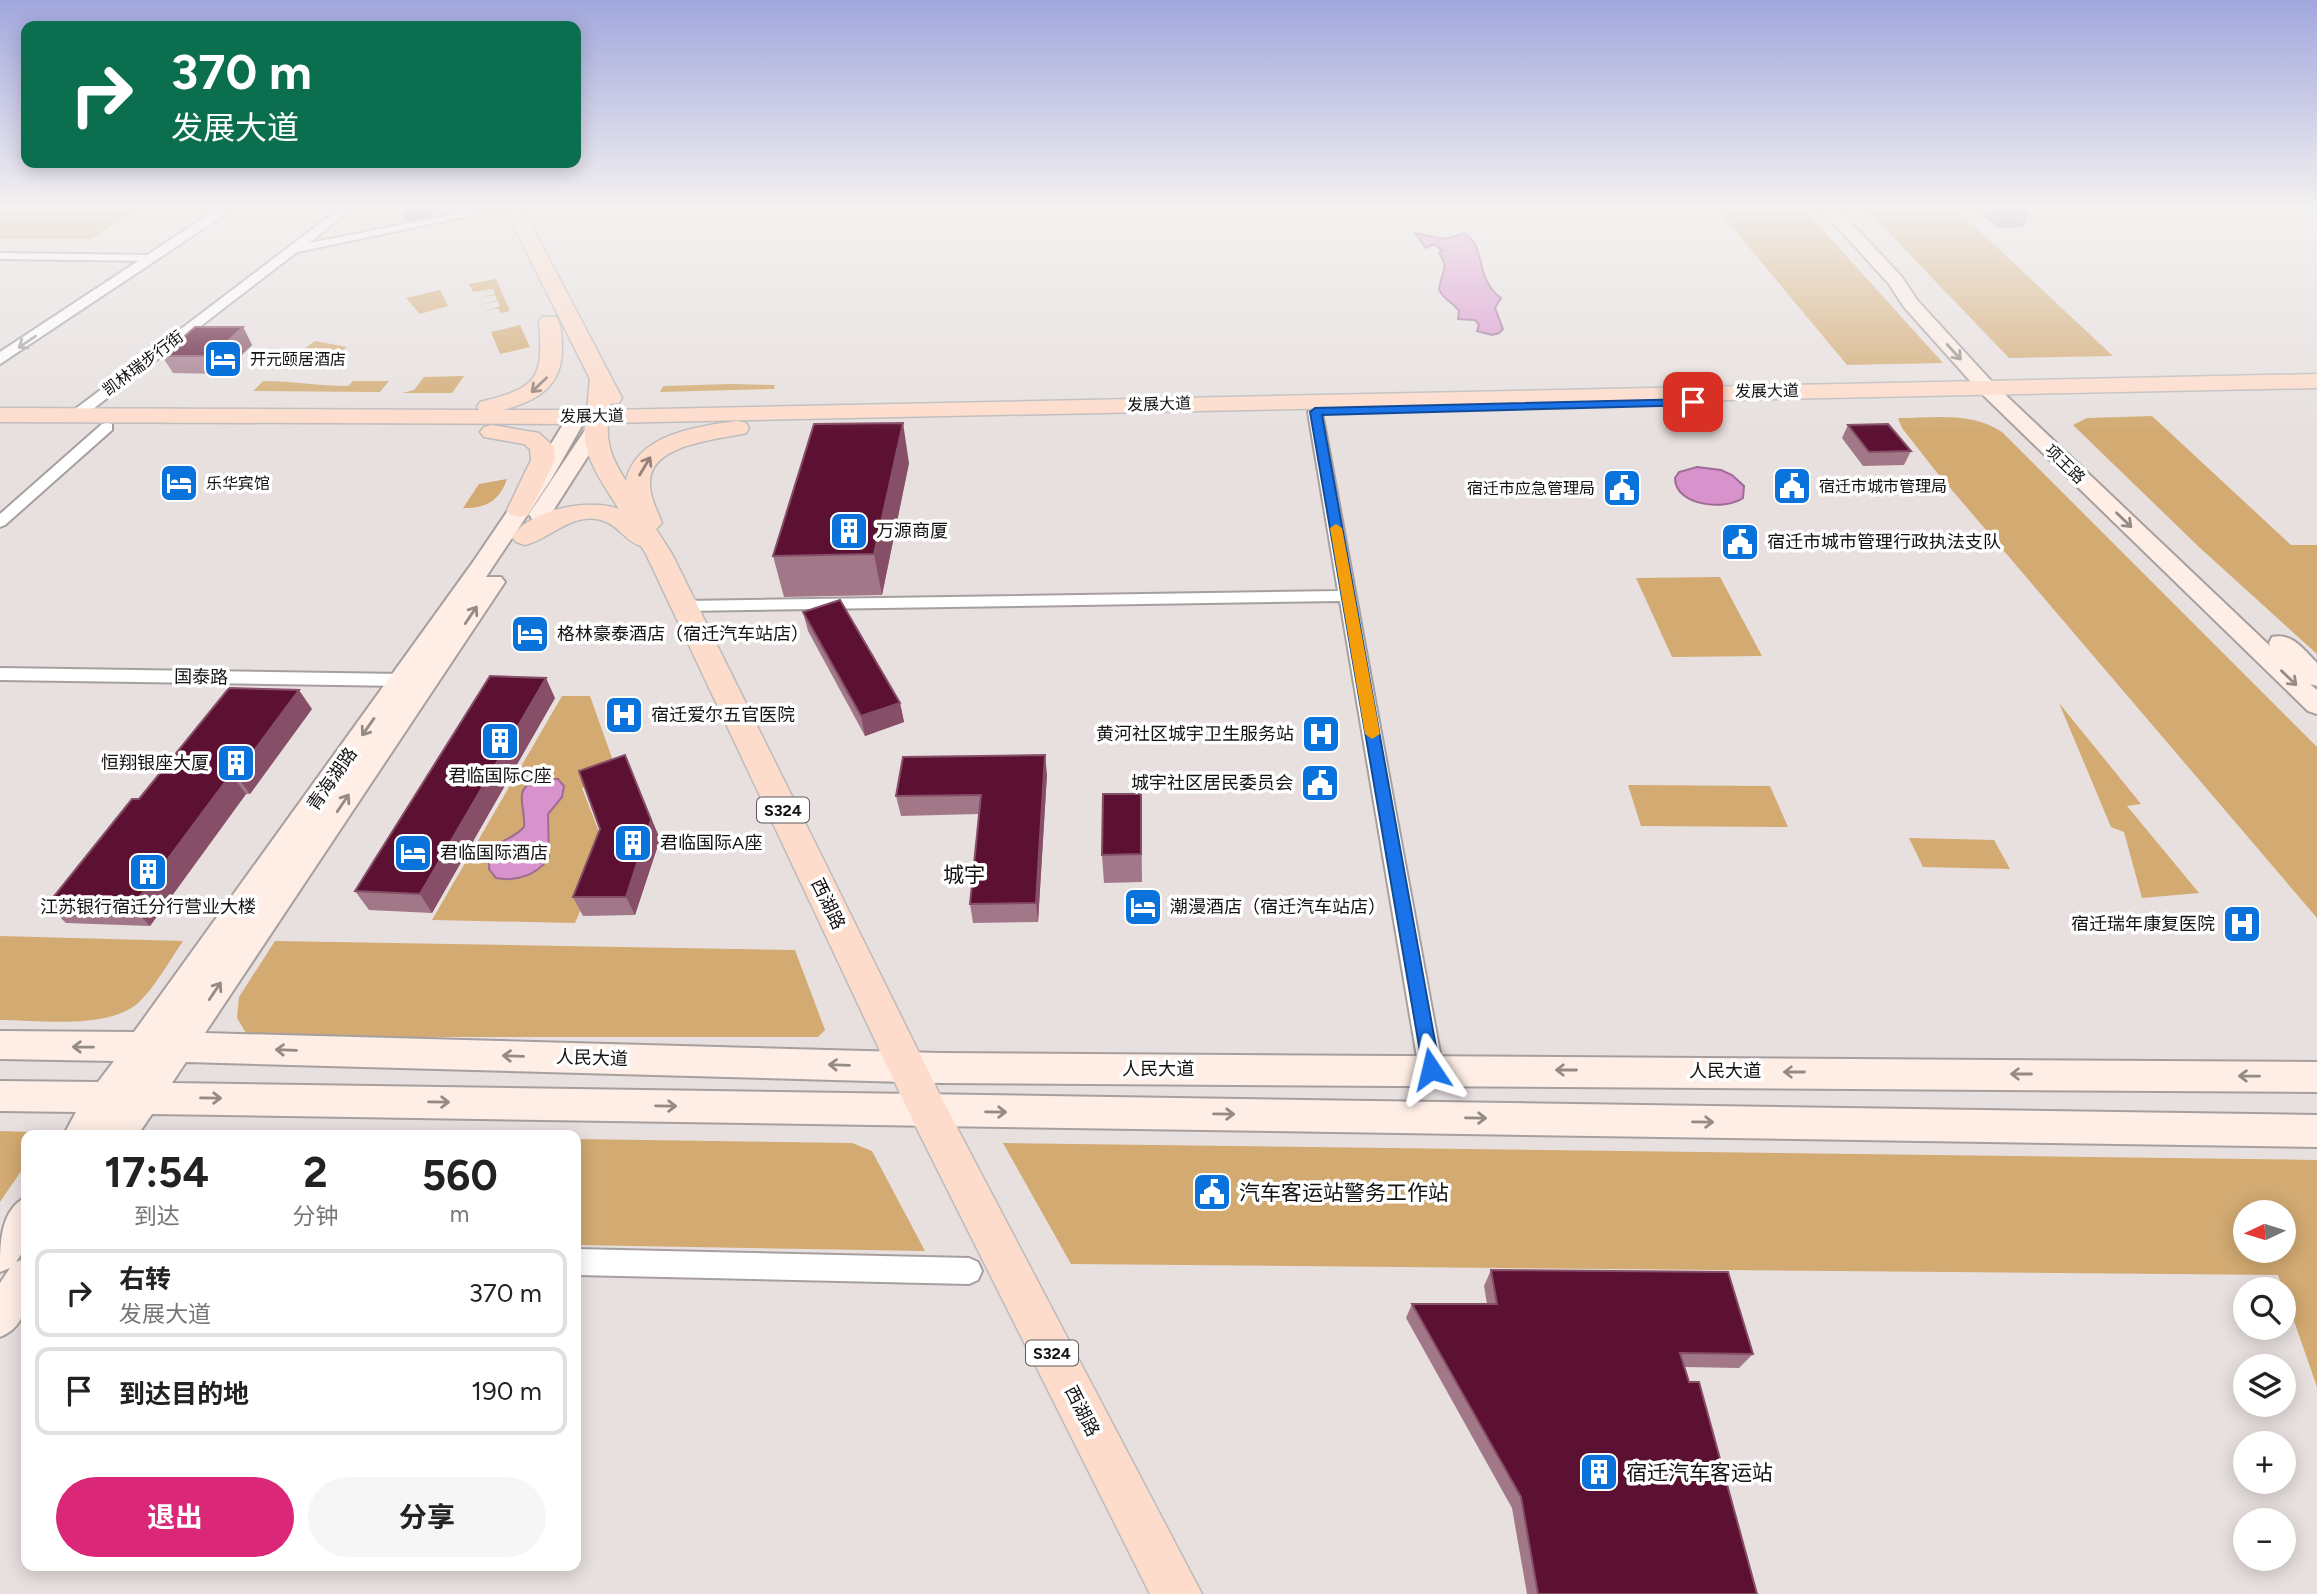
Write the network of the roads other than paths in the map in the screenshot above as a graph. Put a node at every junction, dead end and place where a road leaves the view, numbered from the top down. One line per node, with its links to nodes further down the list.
1 (113, 283): 6 (street, one-way to 6)
2 (248, 283): 14 (street, 凯林瑞步行街)
3 (552, 283): 7 (main road)
4 (1898, 283): 9 (main road, 项王路, one-way to 9)
5 (1906, 283): 9 (main road, 项王路)
6 (0, 359)
7 (601, 379): 12 (main road); 16 (main road, 西湖路)
8 (2317, 380): 9 (main road, 发展大道)
9 (2002, 392): 10 (main road, 发展大道); 11 (main road, 发展大道); 12 (main road, 发展大道); 26 (main road, 项王路); 28 (main road, 项王路, one-way to 28)
10 (2317, 392)
11 (1315, 412): 17 (main road, 发展大道); 23 (street)
12 (675, 414): 16 (main road, 发展大道)
13 (0, 415): 14 (main road, 发展大道)
14 (75, 416): 15 (main road, 发展大道)
15 (412, 422): 16 (main road, 发展大道); 16 (main road, 西湖路, one-way to 15); 19 (main road, 发展大道); 21 (main road)
16 (586, 422): 17 (main road, 发展大道); 21 (main road, 青海湖路); 22 (main road, 西湖路 / S324)
17 (810, 424): 22 (main road, one-way to 17)
18 (0, 426): 19 (main road, 发展大道)
19 (107, 427): 20 (street)
20 (0, 522)
21 (522, 523): 22 (main road); 27 (main road, 青海湖路); 31 (main road, 青海湖路, one-way to 21)
22 (659, 554): 24 (main road, 西湖路 / S324)
23 (1348, 596): 24 (street); 35 (street)
24 (684, 606): 33 (main road, 西湖路 / S324)
25 (0, 674): 27 (street, 国泰路)
26 (2317, 677)
27 (402, 680): 30 (main road, 青海湖路, one-way to 30)
28 (2317, 705)
29 (0, 1045): 30 (main road, 人民大道, one-way to 29)
30 (140, 1047): 31 (main road, 人民大道); 38 (main road, 青海湖路)
31 (176, 1047): 32 (main road, 人民大道, one-way to 31); 39 (main road, 青海湖路)
32 (766, 1063): 33 (main road, 人民大道, one-way to 32); 40 (main road)
33 (907, 1067): 34 (main road, 人民大道); 41 (main road, 西湖路 / S324)
34 (1082, 1069): 35 (main road, 人民大道); 42 (main road)
35 (1431, 1069): 36 (main road, 人民大道, one-way to 35)
36 (2317, 1077)
37 (0, 1096): 38 (main road)
38 (106, 1097): 39 (main road); 43 (main road, 青海湖路)
39 (143, 1097): 40 (main road, one-way to 40); 44 (main road, 青海湖路)
40 (752, 1108): 41 (main road)
41 (928, 1111): 42 (main road, one-way to 42); 52 (main road, 西湖路 / S324)
42 (1080, 1112): 45 (main road, one-way to 45)
43 (84, 1130)
44 (121, 1130)
45 (2317, 1131)
46 (21, 1222): 47 (main road)
47 (0, 1254)
48 (581, 1262): 49 (street)
49 (969, 1272)
50 (21, 1285): 51 (main road)
51 (0, 1318)
52 (1177, 1594)

